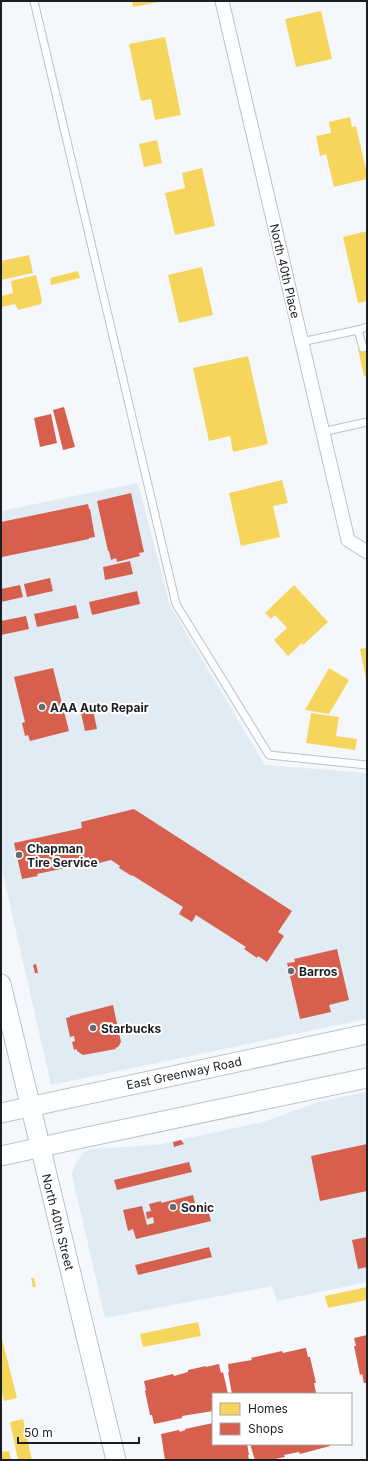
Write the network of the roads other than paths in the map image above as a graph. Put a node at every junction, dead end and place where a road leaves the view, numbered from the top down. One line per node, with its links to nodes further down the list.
1 (34, 1): 10 (lane)
2 (222, 1): 5 (street, North 40th Place)
3 (367, 327): 4 (lane)
4 (358, 330): 5 (lane); 6 (lane)
5 (302, 342): 8 (street, North 40th Place)
6 (363, 348)
7 (367, 422): 8 (lane)
8 (322, 432): 9 (street, North 40th Place)
9 (367, 552)
10 (367, 765)
11 (1, 984): 12 (main road, North 40th Street)
12 (3, 1004): 15 (main road, North 40th Street)
13 (367, 1034): 15 (main road, East Greenway Road)
14 (367, 1078): 17 (main road)
15 (30, 1107): 16 (main road, East Greenway Road); 17 (main road, North 40th Street)
16 (1, 1113)
17 (40, 1147): 18 (main road); 19 (main road, North 40th Street)
18 (1, 1156)
19 (116, 1460)

